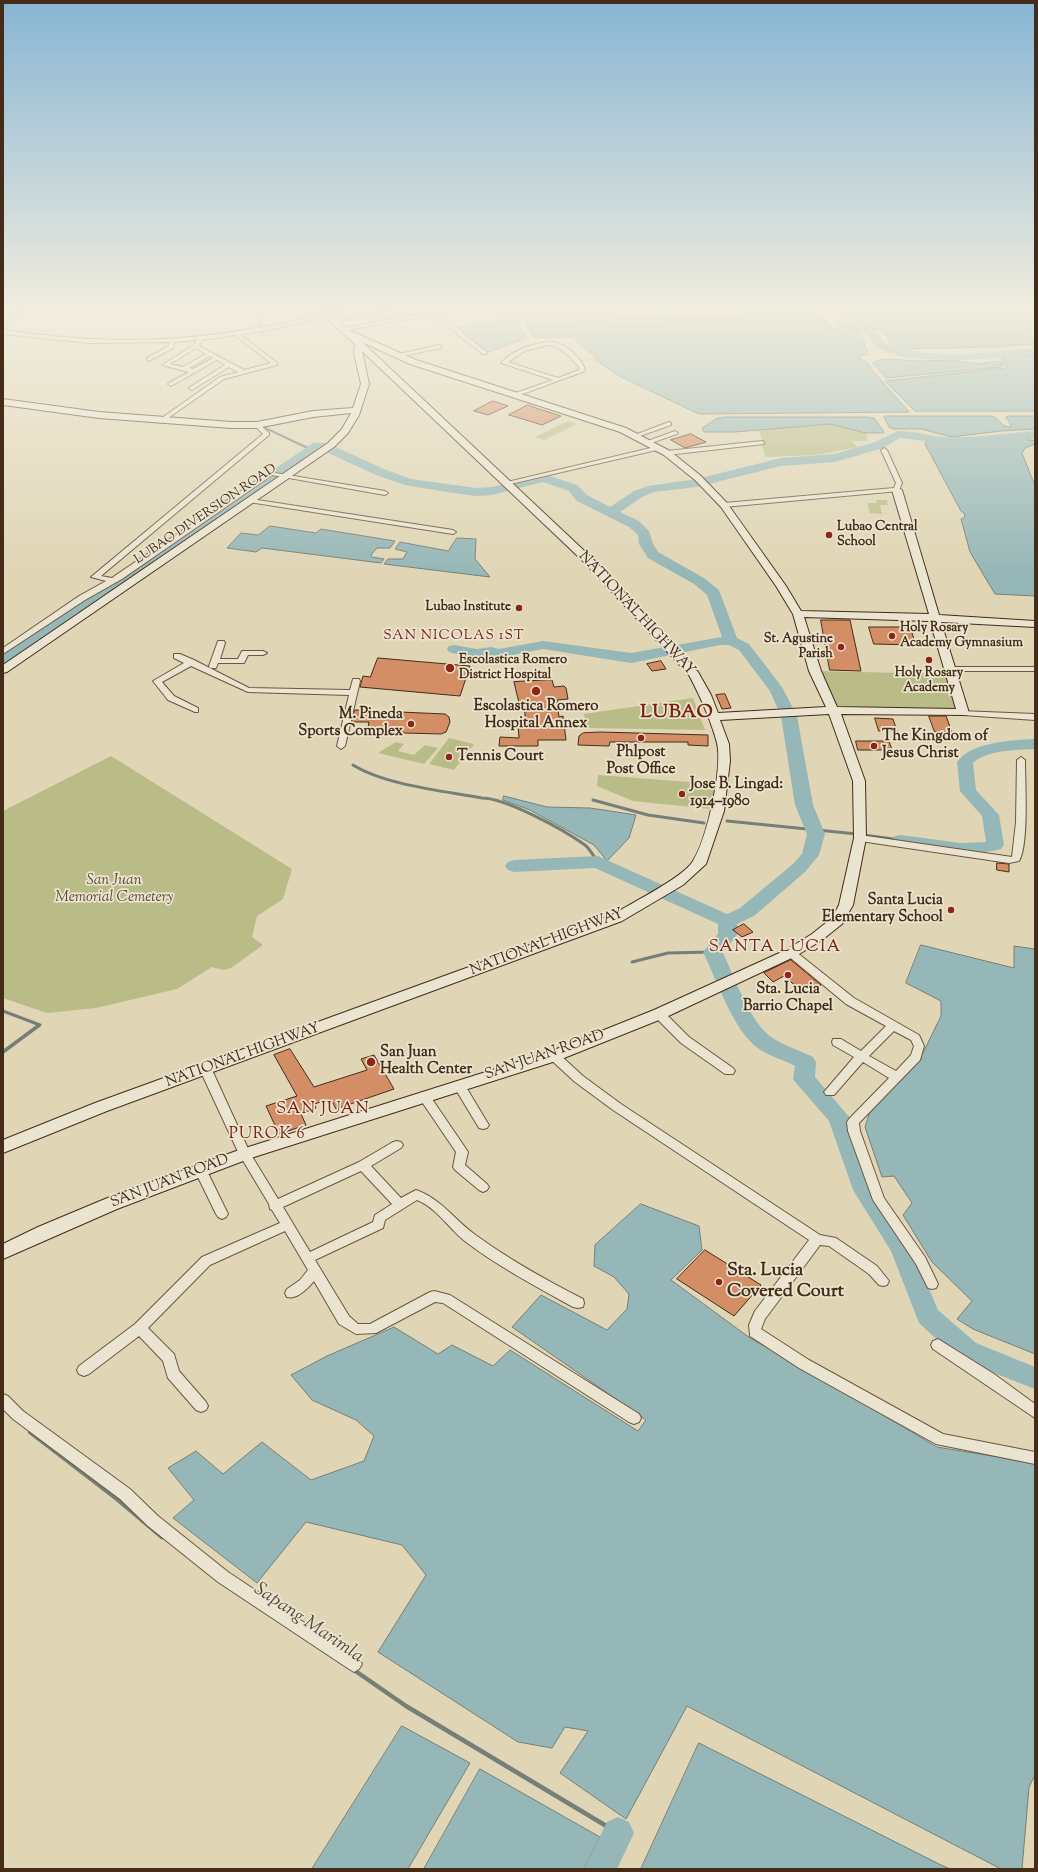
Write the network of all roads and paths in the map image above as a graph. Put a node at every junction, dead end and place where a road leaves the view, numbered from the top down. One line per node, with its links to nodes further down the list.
1 (194, 398): 7 (street)
2 (360, 398): 6 (street, LUBAO DIVERSION ROAD)
3 (417, 398): 18 (street, NATIONAL HIGHWAY)
4 (525, 398): 11 (street, SAN JUAN ROAD)
5 (3, 402): 7 (street)
6 (356, 410): 9 (street); 17 (street, LUBAO DIVERSION ROAD)
7 (161, 421): 9 (street)
8 (669, 424): 11 (street)
9 (257, 425): 24 (street)
10 (675, 433): 12 (street)
11 (635, 436): 12 (street, SAN JUAN ROAD)
12 (648, 442): 14 (street, SAN JUAN ROAD)
13 (762, 443): 16 (street)
14 (659, 448): 16 (street, SAN JUAN ROAD); 18 (street)
15 (884, 450): 19 (street)
16 (667, 453): 22 (street, SAN JUAN ROAD)
17 (285, 476): 20 (street); 21 (street, LUBAO DIVERSION ROAD); 24 (street)
18 (506, 484): 43 (street, NATIONAL HIGHWAY)
19 (897, 490): 22 (street); 26 (street)
20 (385, 493)
21 (251, 501): 23 (street); 35 (street, LUBAO DIVERSION ROAD)
22 (724, 505): 25 (street, SAN JUAN ROAD)
23 (453, 532)
24 (113, 580): 29 (street)
25 (798, 614): 26 (street); 41 (street, SAN JUAN ROAD)
26 (936, 618): 27 (street); 34 (street)
27 (1035, 624)
28 (221, 643): 32 (street)
29 (3, 652)
30 (263, 653): 32 (street)
31 (178, 656): 33 (street)
32 (215, 661): 37 (street)
33 (191, 662): 37 (street); 40 (street)
34 (949, 669): 36 (street); 42 (street)
35 (3, 670)
36 (1035, 670)
37 (211, 672): 39 (street)
38 (356, 681): 39 (street)
39 (354, 693): 45 (street)
40 (195, 710)
41 (832, 711): 42 (street); 43 (street); 47 (street, SAN JUAN ROAD)
42 (963, 713): 44 (street)
43 (715, 717): 54 (street, NATIONAL HIGHWAY)
44 (1035, 718)
45 (341, 746)
46 (1021, 760): 47 (street)
47 (860, 835): 48 (street, SAN JUAN ROAD)
48 (791, 952): 49 (street, SAN JUAN ROAD); 50 (street)
49 (659, 1014): 52 (street, SAN JUAN ROAD); 55 (street)
50 (893, 1026): 53 (street); 56 (street)
51 (837, 1042): 53 (street)
52 (554, 1056): 57 (street, SAN JUAN ROAD); 71 (street)
53 (860, 1058): 56 (street); 58 (street)
54 (206, 1070): 62 (street, NATIONAL HIGHWAY); 63 (street)
55 (728, 1071)
56 (897, 1077): 76 (street)
57 (459, 1085): 59 (street, SAN JUAN ROAD); 60 (street)
58 (830, 1092)
59 (424, 1096): 63 (street, SAN JUAN ROAD); 66 (street)
60 (483, 1125)
61 (397, 1145): 64 (street)
62 (3, 1147)
63 (245, 1154): 65 (street, SAN JUAN ROAD); 68 (street)
64 (363, 1165): 67 (street); 68 (street)
65 (201, 1171): 69 (street); 72 (street, SAN JUAN ROAD)
66 (483, 1187)
67 (400, 1205): 73 (street); 78 (street)
68 (274, 1206): 70 (street)
69 (222, 1214)
70 (286, 1225): 73 (street); 79 (street)
71 (817, 1239): 75 (street); 86 (street)
72 (3, 1252)
73 (308, 1258): 74 (street)
74 (315, 1270): 77 (street); 85 (street)
75 (883, 1281)
76 (932, 1284)
77 (291, 1293)
78 (578, 1303)
79 (140, 1328): 81 (street); 83 (street)
80 (938, 1345): 84 (street)
81 (84, 1370)
82 (3, 1400): 87 (street)
83 (201, 1406)
84 (1035, 1412)
85 (634, 1418)
86 (1035, 1458)
87 (354, 1664)

